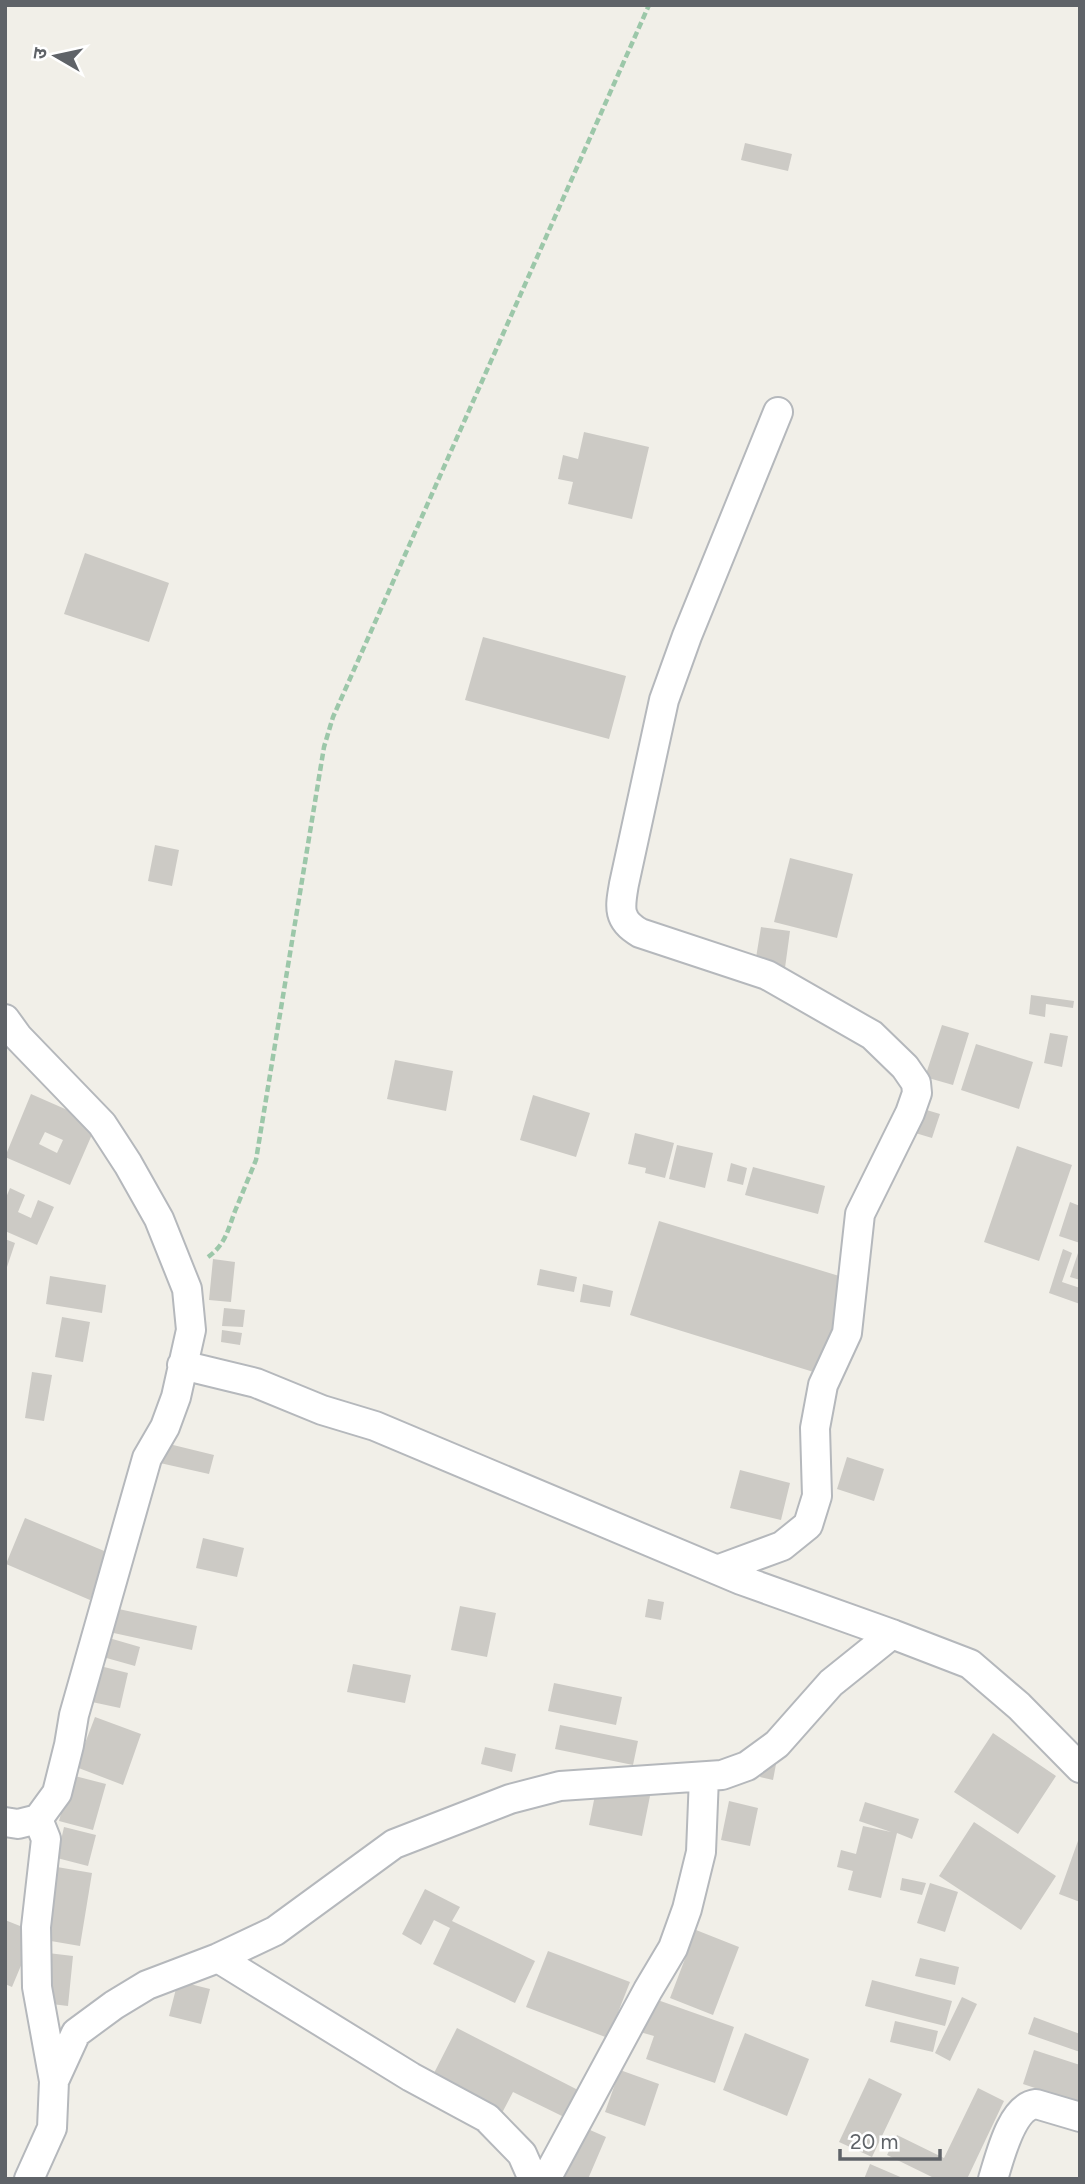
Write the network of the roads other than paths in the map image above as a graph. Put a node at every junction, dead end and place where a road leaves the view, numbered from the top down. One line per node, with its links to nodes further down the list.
1 (778, 412): 4 (street)
2 (5, 1019): 3 (street)
3 (182, 1366): 4 (street); 8 (street)
4 (717, 1570): 5 (street)
5 (892, 1634): 6 (street); 7 (street)
6 (1080, 1768)
7 (704, 1777): 10 (street); 15 (street)
8 (38, 1819): 9 (street); 11 (street)
9 (5, 1822)
10 (218, 1958): 11 (street); 14 (street)
11 (54, 2081): 13 (street)
12 (1080, 2117): 16 (street)
13 (29, 2179)
14 (533, 2179)
15 (546, 2179)
16 (993, 2179)

